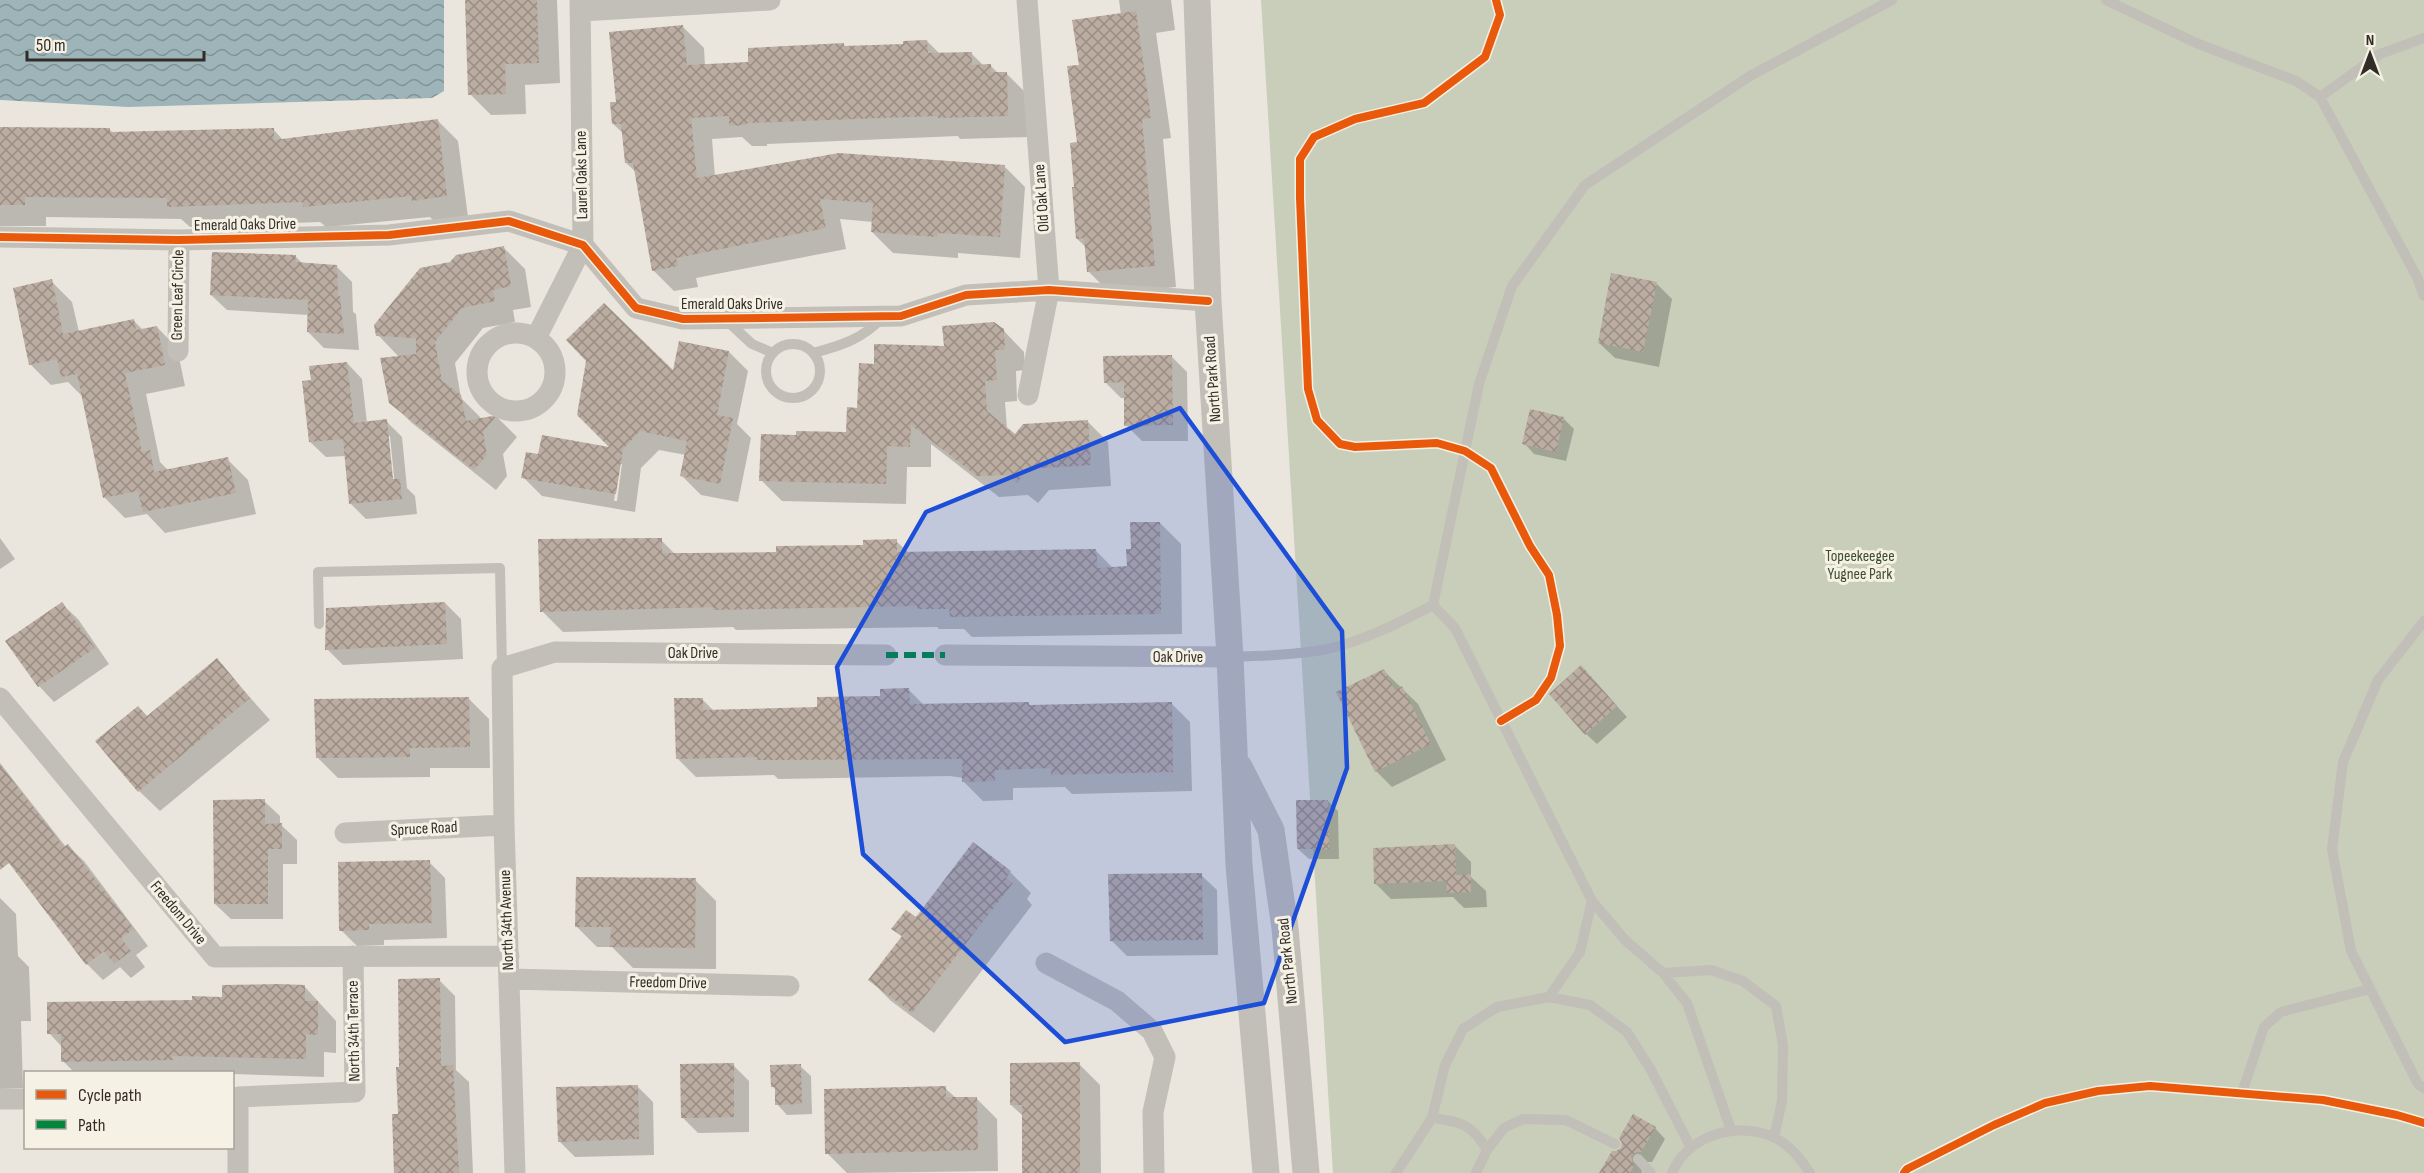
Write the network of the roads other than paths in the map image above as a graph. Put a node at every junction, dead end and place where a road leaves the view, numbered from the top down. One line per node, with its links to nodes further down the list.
1 (770, 0): 6 (street)
2 (1027, 0): 12 (street, Old Oak Lane)
3 (1197, 0): 14 (street, North Park Road)
4 (1892, 0): 22 (lane)
5 (2106, 0): 8 (lane)
6 (580, 6): 11 (street, Laurel Oaks Lane)
7 (2424, 38): 8 (lane)
8 (2320, 97): 13 (lane)
9 (0, 237): 10 (street, Emerald Oaks Drive)
10 (179, 240): 11 (street, Emerald Oaks Drive); 18 (street, Green Leaf Circle)
11 (583, 245): 16 (street, Emerald Oaks Drive); 17 (street, Laurel Oaks Lane)
12 (1050, 290): 14 (street, Emerald Oaks Drive); 15 (street, Emerald Oaks Drive); 21 (street, Old Oak Lane)
13 (2424, 296)
14 (1208, 301): 27 (street, North Park Road)
15 (884, 316): 16 (street, Emerald Oaks Drive); 20 (lane)
16 (725, 319): 19 (lane)
17 (536, 338)
18 (178, 351)
19 (773, 353): 20 (lane); 20 (lane)
20 (813, 353)
21 (1028, 395)
22 (1433, 605): 27 (lane); 33 (lane)
23 (2424, 621): 40 (lane)
24 (319, 624): 28 (lane)
25 (886, 655): 28 (street, Oak Drive)
26 (945, 655): 27 (street, Oak Drive)
27 (1230, 657): 30 (street, North Park Road)
28 (502, 668): 31 (street, North 34th Avenue)
29 (0, 698): 35 (street, Freedom Drive)
30 (1234, 758): 57 (street, North Park Road); 58 (street, North Park Road)
31 (504, 825): 32 (street, Spruce Road); 34 (street, North 34th Avenue)
32 (345, 832)
33 (1592, 901): 37 (lane); 41 (lane)
34 (508, 956): 35 (street, Freedom Drive); 38 (street, North 34th Avenue)
35 (353, 957): 44 (street, North 34th Terrace)
36 (1046, 963): 56 (street)
37 (1663, 973): 48 (lane); 49 (lane)
38 (510, 979): 39 (street, Freedom Drive); 55 (street, North 34th Avenue)
39 (789, 986)
40 (2370, 989): 42 (lane); 43 (lane)
41 (1549, 997): 47 (lane); 51 (lane)
42 (2424, 1088)
43 (2242, 1093)
44 (235, 1097): 54 (street, North 34th Terrace)
45 (0, 1099): 46 (street)
46 (24, 1099)
47 (1432, 1118): 52 (lane); 59 (lane)
48 (1731, 1130): 49 (lane); 51 (lane)
49 (1774, 1137): 63 (lane)
50 (1615, 1144): 52 (lane)
51 (1691, 1148): 62 (lane)
52 (1487, 1150): 60 (lane)
53 (1638, 1159): 61 (lane)
54 (238, 1173)
55 (515, 1173)
56 (1154, 1173)
57 (1266, 1173)
58 (1306, 1173)
59 (1396, 1173)
60 (1476, 1173)
61 (1651, 1173)
62 (1672, 1173)
63 (1810, 1173)

